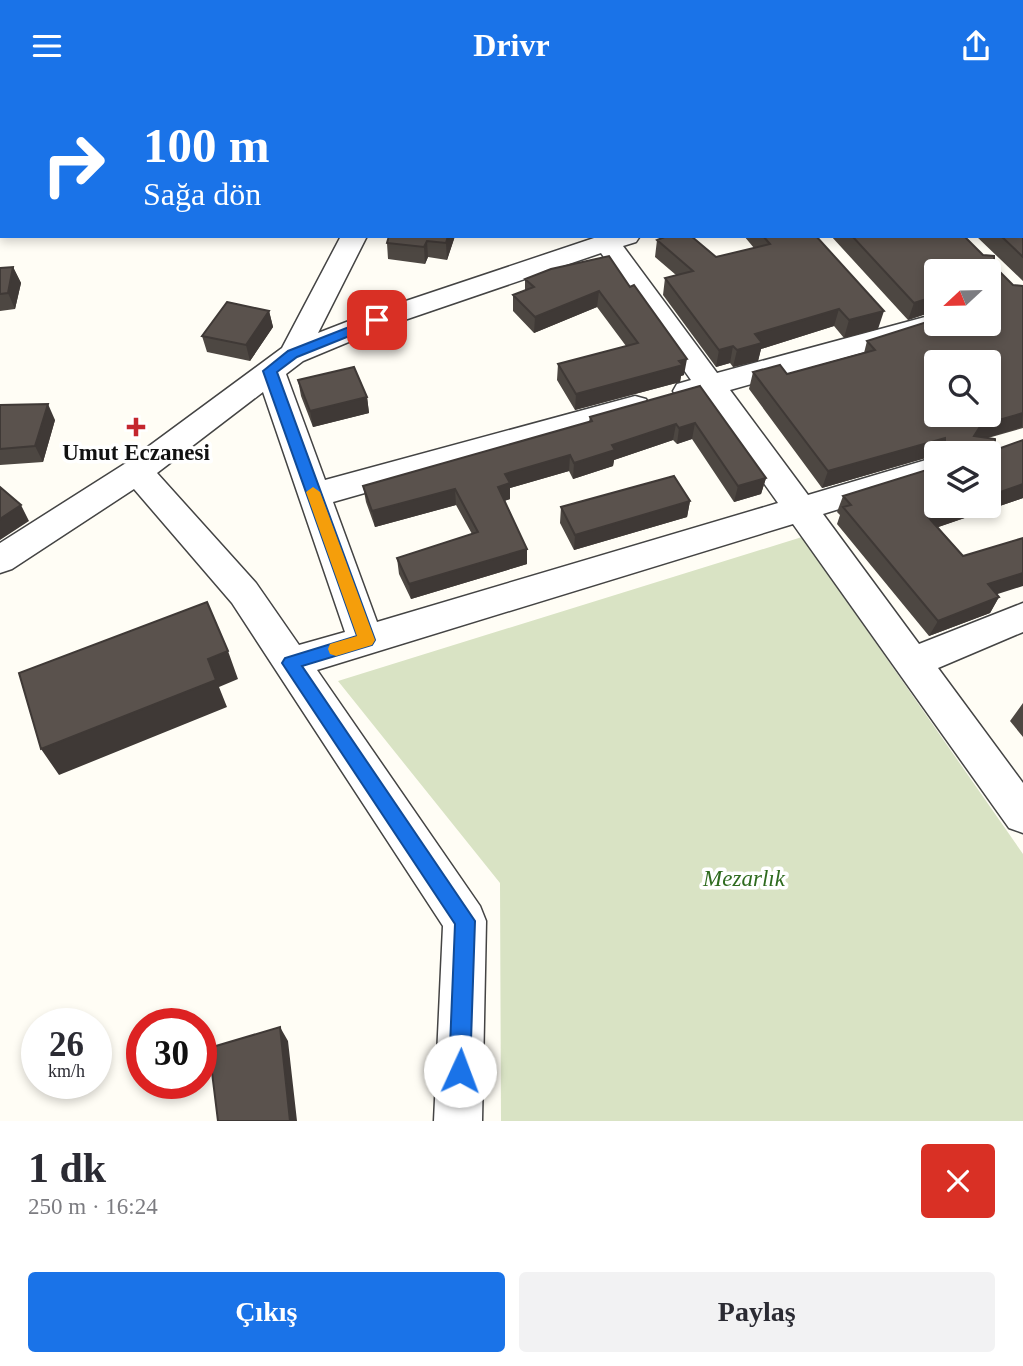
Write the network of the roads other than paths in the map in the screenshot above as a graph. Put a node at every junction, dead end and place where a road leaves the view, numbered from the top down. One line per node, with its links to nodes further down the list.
1 (353, 238): 4 (street)
2 (617, 240): 4 (street); 5 (street)
3 (924, 324): 5 (street)
4 (281, 362): 6 (street); 8 (street)
5 (710, 386): 8 (street); 9 (street)
6 (137, 471): 10 (street); 13 (street)
7 (924, 472): 9 (street)
8 (314, 495): 12 (street)
9 (801, 510): 12 (street); 14 (street)
10 (0, 560)
11 (1023, 617): 14 (street)
12 (366, 640): 13 (street)
13 (290, 663): 16 (street)
14 (912, 663): 15 (street)
15 (1023, 815)
16 (458, 1121)

